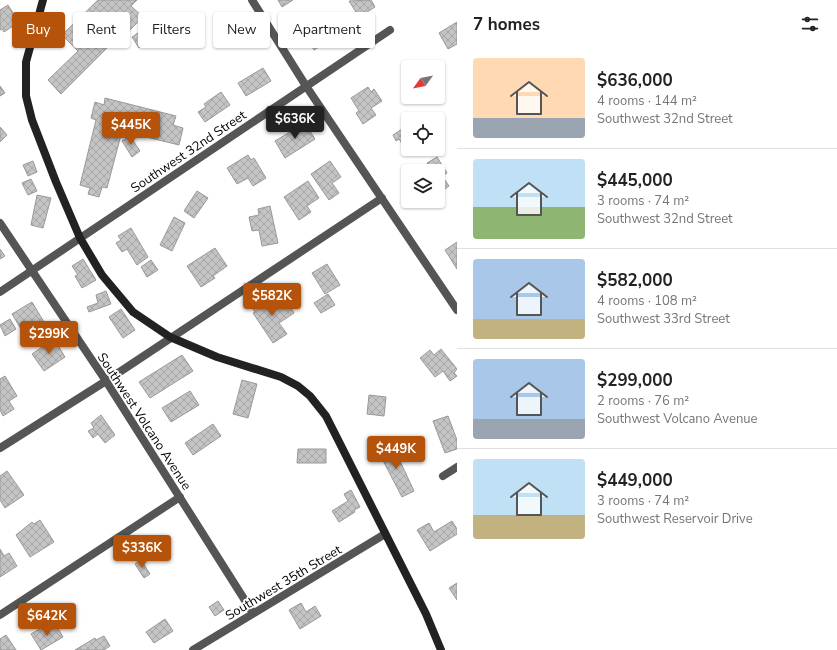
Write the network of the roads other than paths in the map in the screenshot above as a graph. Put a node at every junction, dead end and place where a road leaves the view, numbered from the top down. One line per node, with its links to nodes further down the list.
1 (44, 0): 7 (street)
2 (252, 0): 4 (street)
3 (390, 30): 4 (street, Southwest 32nd Street)
4 (306, 86): 5 (street); 7 (street, Southwest 32nd Street)
5 (382, 198): 10 (street); 12 (street)
6 (0, 223): 8 (street, Southwest Volcano Avenue)
7 (80, 238): 8 (street, Southwest 32nd Street); 12 (street)
8 (32, 271): 9 (street, Southwest 32nd Street); 13 (street, Southwest Volcano Avenue)
9 (0, 292)
10 (454, 298): 11 (street)
11 (457, 310)
12 (170, 337): 13 (street); 18 (street)
13 (106, 381): 14 (street); 17 (street, Southwest Volcano Avenue)
14 (0, 448)
15 (457, 467): 16 (street)
16 (443, 476)
17 (180, 497): 19 (street, Southwest Volcano Avenue); 20 (street)
18 (385, 534): 19 (street, Southwest 35th Street); 22 (street)
19 (253, 613): 21 (street, Southwest 35th Street)
20 (0, 615)
21 (193, 650)
22 (441, 650)

